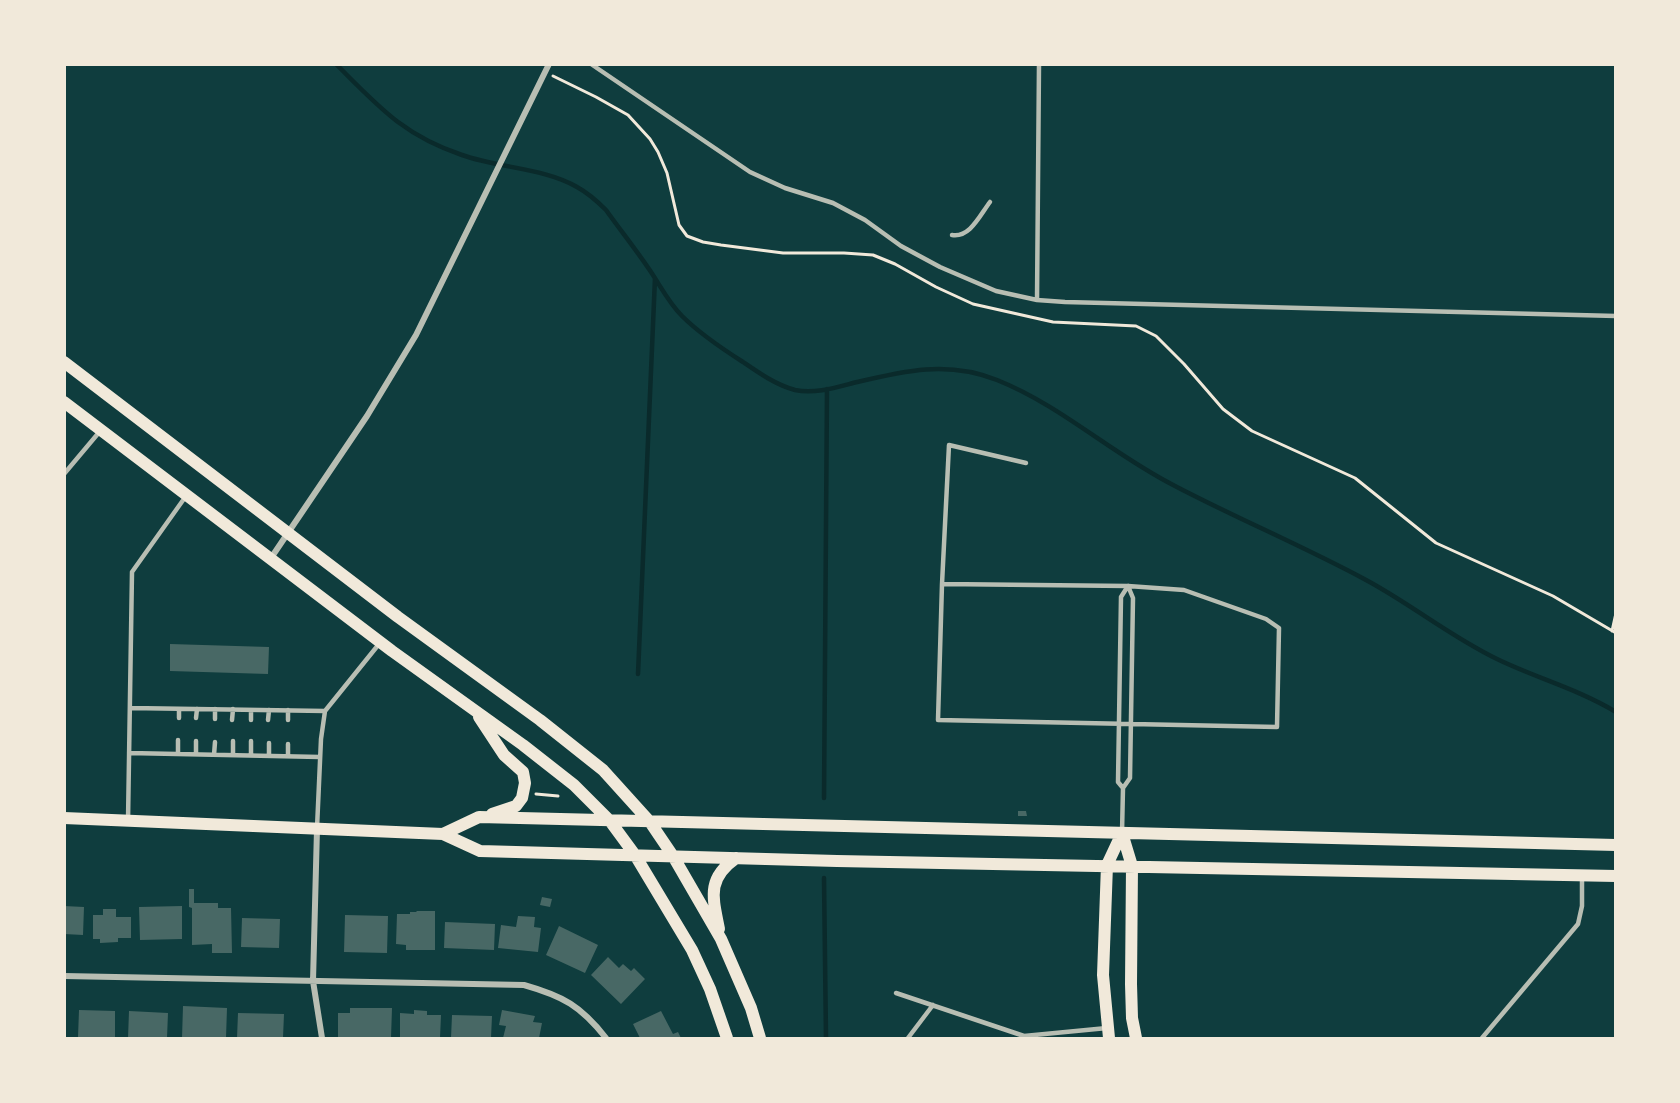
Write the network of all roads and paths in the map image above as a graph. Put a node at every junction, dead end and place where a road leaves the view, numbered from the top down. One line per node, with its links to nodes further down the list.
1 (549, 64): 4 (street)
2 (591, 64): 7 (lane)
3 (1039, 64): 7 (lane)
4 (544, 72): 15 (street); 20 (path)
5 (990, 202): 6 (lane)
6 (952, 235)
7 (1036, 300): 8 (lane)
8 (1616, 316)
9 (64, 362): 15 (main road)
10 (64, 402): 11 (main road)
11 (101, 430): 13 (lane); 14 (main road)
12 (1026, 463): 17 (lane)
13 (64, 474)
14 (186, 495): 16 (main road); 22 (lane)
15 (288, 534): 16 (street); 64 (main road)
16 (270, 559): 21 (main road)
17 (942, 584): 18 (lane); 39 (lane)
18 (1128, 586): 39 (lane); 40 (lane); 40 (lane)
19 (1616, 613): 20 (path)
20 (1614, 632)
21 (380, 642): 23 (main road); 31 (lane)
22 (130, 708): 24 (lane); 48 (lane)
23 (473, 708): 60 (main road); 63 (main road)
24 (179, 709): 25 (lane); 32 (lane)
25 (197, 709): 26 (lane); 33 (lane)
26 (215, 709): 27 (lane); 34 (lane)
27 (233, 709): 28 (lane); 35 (lane)
28 (251, 710): 29 (lane); 36 (lane)
29 (269, 710): 30 (lane); 37 (lane)
30 (288, 710): 31 (lane); 38 (lane)
31 (325, 711): 56 (lane)
32 (179, 718)
33 (196, 718)
34 (215, 719)
35 (232, 720)
36 (251, 720)
37 (268, 720)
38 (288, 720)
39 (1119, 722): 40 (lane); 57 (lane)
40 (1131, 723): 57 (lane)
41 (178, 741): 49 (lane)
42 (196, 741): 50 (lane)
43 (233, 741): 52 (lane)
44 (251, 741): 53 (lane)
45 (215, 742): 51 (lane)
46 (269, 743): 54 (lane)
47 (288, 744): 55 (lane)
48 (129, 753): 49 (lane); 62 (lane)
49 (178, 754): 50 (lane)
50 (196, 754): 51 (lane)
51 (214, 755): 52 (lane)
52 (233, 755): 53 (lane)
53 (251, 755): 54 (lane)
54 (268, 756): 55 (lane)
55 (288, 756): 56 (lane)
56 (320, 757): 65 (lane)
57 (1123, 788): 66 (lane)
58 (558, 796): 59 (path)
59 (547, 802)
60 (479, 817): 63 (main road); 67 (main road)
61 (64, 818): 62 (main road)
62 (128, 820): 65 (main road)
63 (610, 821): 64 (main road); 69 (main road)
64 (650, 822): 66 (main road); 70 (main road)
65 (317, 828): 67 (main road); 78 (street)
66 (1122, 832): 68 (main road); 72 (main road); 73 (main road)
67 (443, 834): 69 (main road)
68 (1616, 845)
69 (635, 855): 70 (main road); 84 (main road)
70 (673, 856): 71 (main road); 76 (main road)
71 (736, 858): 72 (main road); 76 (main road)
72 (1107, 866): 73 (main road); 81 (main road)
73 (1132, 866): 74 (main road); 87 (main road)
74 (1582, 875): 75 (main road); 88 (lane)
75 (1616, 876)
76 (721, 939): 85 (main road)
77 (64, 976): 78 (street)
78 (314, 981): 82 (street); 83 (street)
79 (896, 993): 80 (lane)
80 (933, 1005): 81 (lane); 86 (lane)
81 (1108, 1033)
82 (322, 1038)
83 (606, 1038)
84 (727, 1038)
85 (760, 1038)
86 (908, 1038)
87 (1136, 1038)
88 (1482, 1038)

